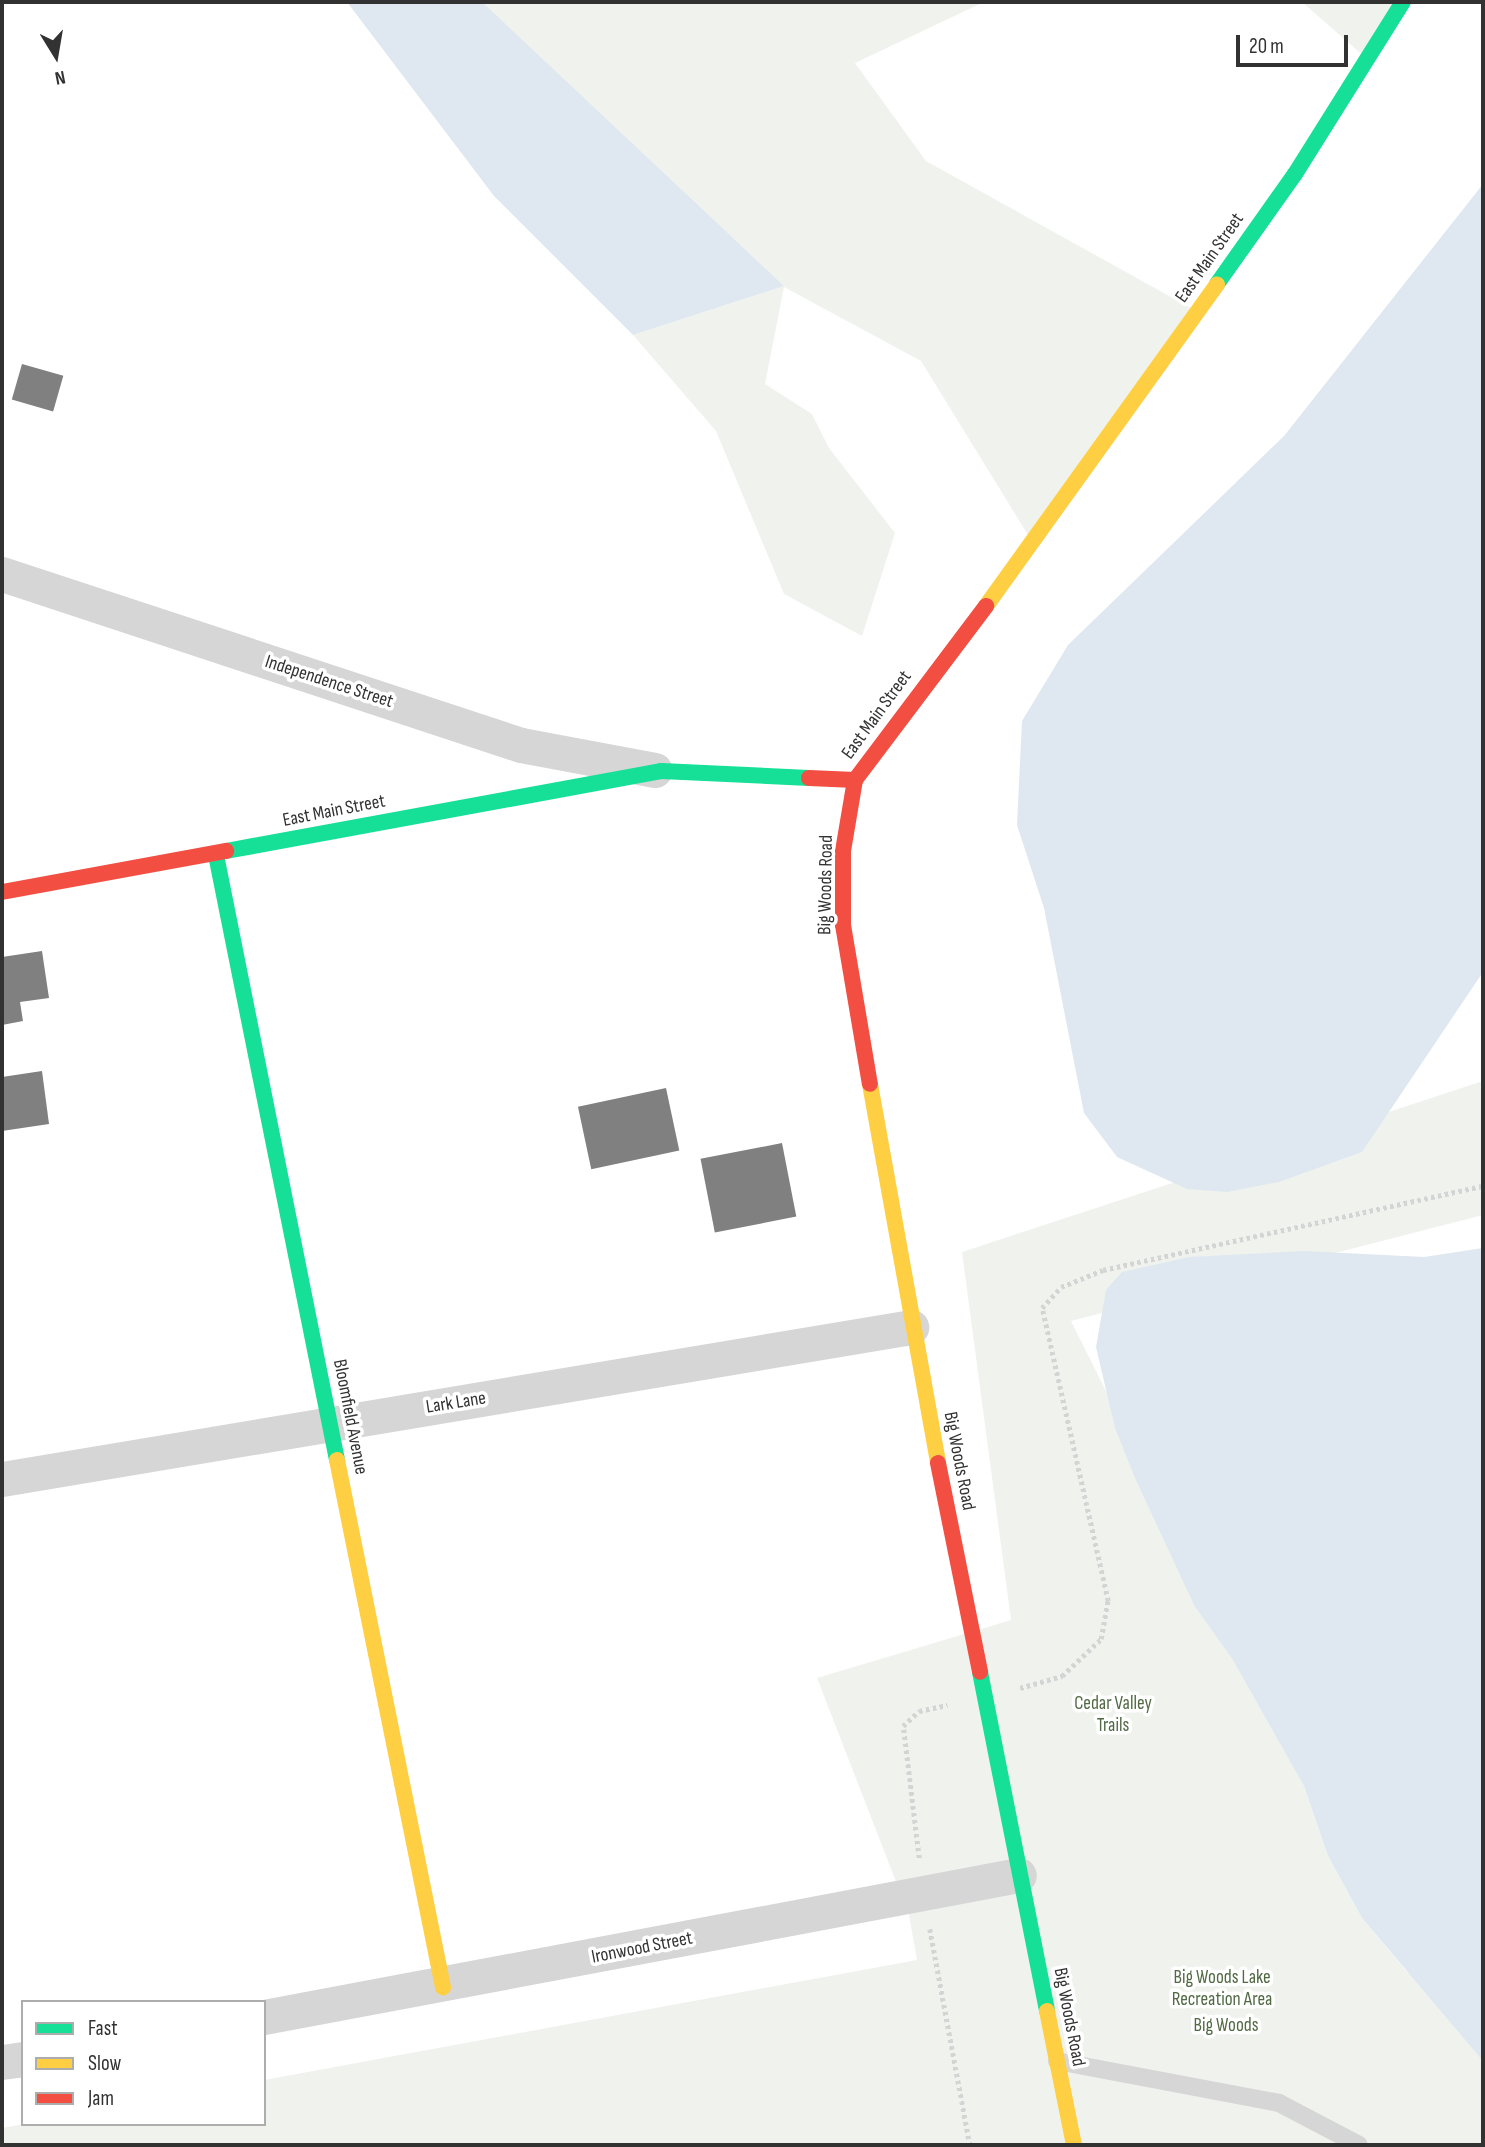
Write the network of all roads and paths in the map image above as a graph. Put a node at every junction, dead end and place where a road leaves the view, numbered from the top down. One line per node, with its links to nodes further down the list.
1 (1403, 2): 4 (street, East Main Street)
2 (2, 575): 3 (street, Independence Street)
3 (661, 771): 4 (street, East Main Street); 5 (street, East Main Street)
4 (855, 780): 8 (street, Big Woods Road)
5 (216, 855): 6 (street, East Main Street); 9 (street, Bloomfield Avenue)
6 (2, 892)
7 (1483, 1186): 11 (path)
8 (911, 1327): 9 (street, Lark Lane); 11 (street, Big Woods Road)
9 (330, 1424): 10 (street, Lark Lane); 14 (street, Bloomfield Avenue)
10 (2, 1479)
11 (984, 1697): 12 (street, Big Woods Road); 13 (path)
12 (1019, 1875): 13 (street, Ironwood Street); 17 (street, Big Woods Road)
13 (924, 1894): 14 (street, Ironwood Street); 19 (path)
14 (443, 1987): 15 (street, Ironwood Street)
15 (266, 2017)
16 (21, 2059): 18 (street)
17 (1057, 2061): 20 (street, Big Woods Road); 21 (lane)
18 (2, 2062)
19 (970, 2145)
20 (1074, 2145)
21 (1359, 2145)

